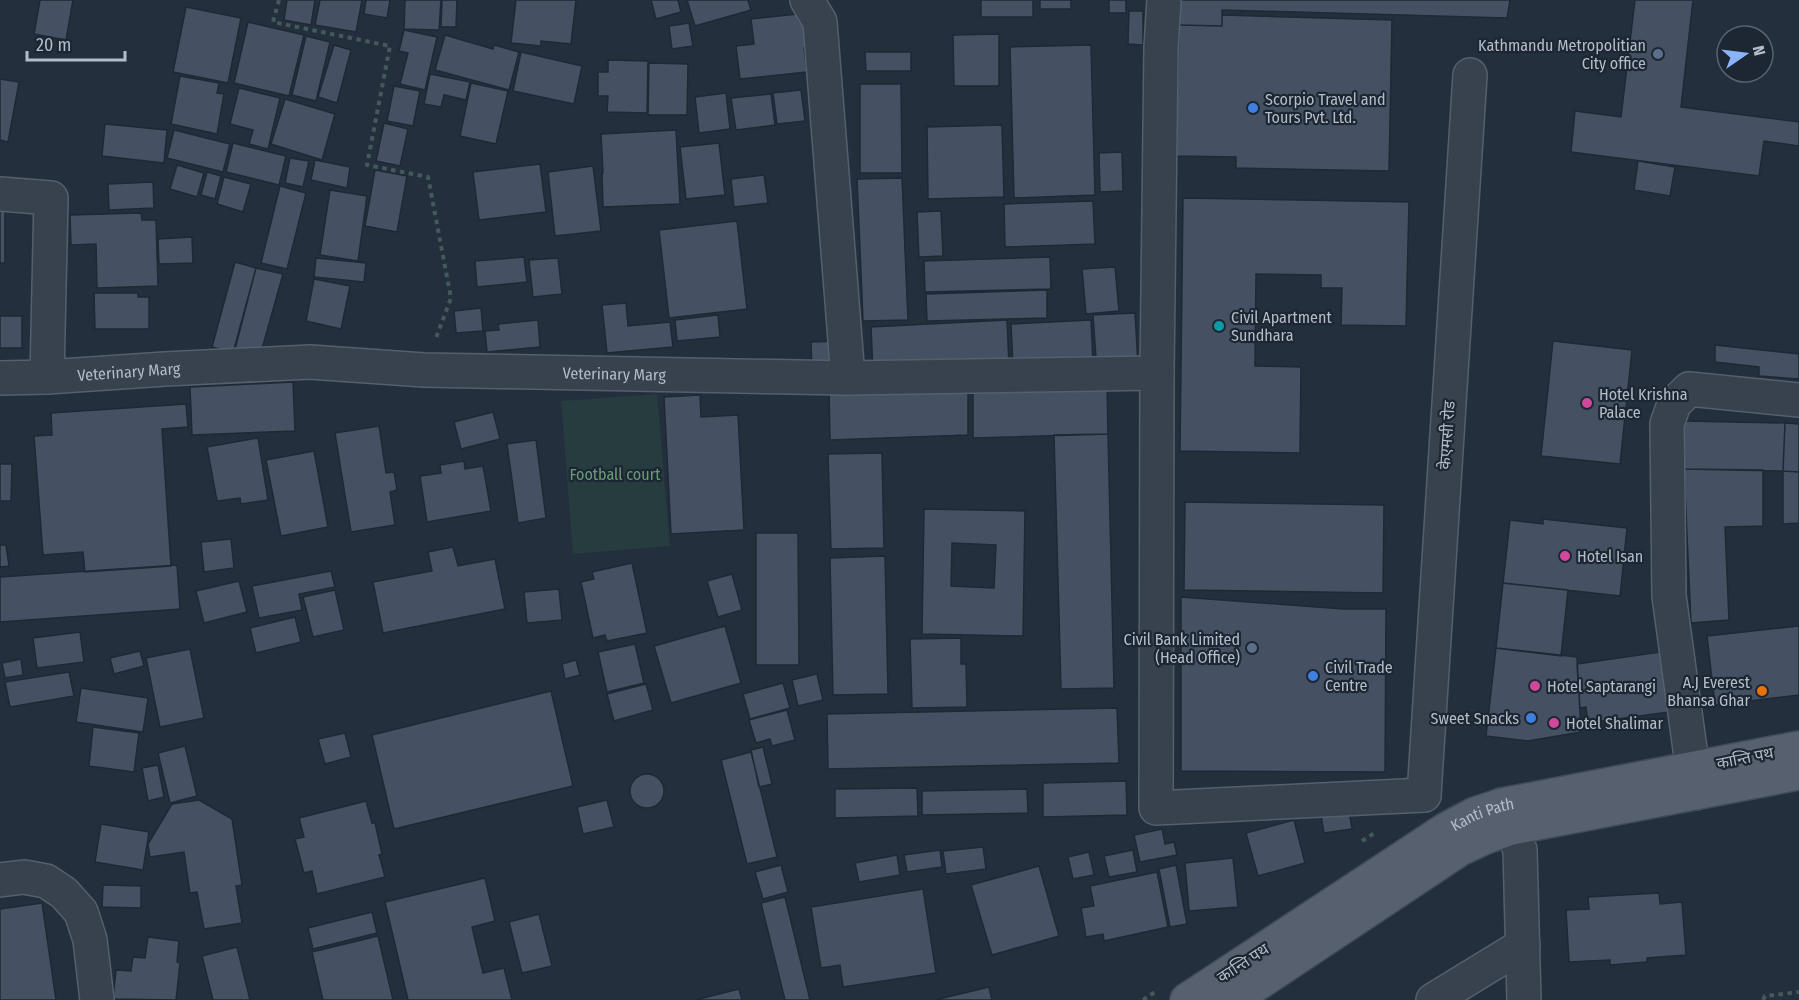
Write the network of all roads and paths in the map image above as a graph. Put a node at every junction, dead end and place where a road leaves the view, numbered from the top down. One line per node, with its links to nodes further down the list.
1 (279, 0): 6 (path)
2 (807, 0): 10 (street)
3 (1164, 0): 7 (street)
4 (1470, 75): 15 (street, केएमसी रोड)
5 (0, 194): 8 (street)
6 (424, 370): 8 (street, Veterinary Marg); 10 (street, Veterinary Marg)
7 (1157, 373): 10 (street, Veterinary Marg); 15 (street)
8 (47, 377): 9 (street, Veterinary Marg)
9 (0, 378)
10 (848, 378)
11 (1799, 400): 14 (street)
12 (1799, 748): 14 (main road, कान्ति पथ)
13 (1799, 773): 14 (main road)
14 (1694, 781): 16 (main road, Kanti Path)
15 (1424, 795): 17 (street)
16 (1507, 817): 17 (main road, Kanti Path); 20 (street); 24 (main road)
17 (1445, 830): 19 (main road, Kanti Path)
18 (0, 880): 22 (street)
19 (1299, 927): 23 (main road, कान्ति पथ)
20 (1523, 945): 25 (street); 26 (street)
21 (1799, 992): 27 (path)
22 (97, 1000)
23 (1187, 1000)
24 (1233, 1000)
25 (1433, 1000)
26 (1524, 1000)
27 (1763, 1000)

